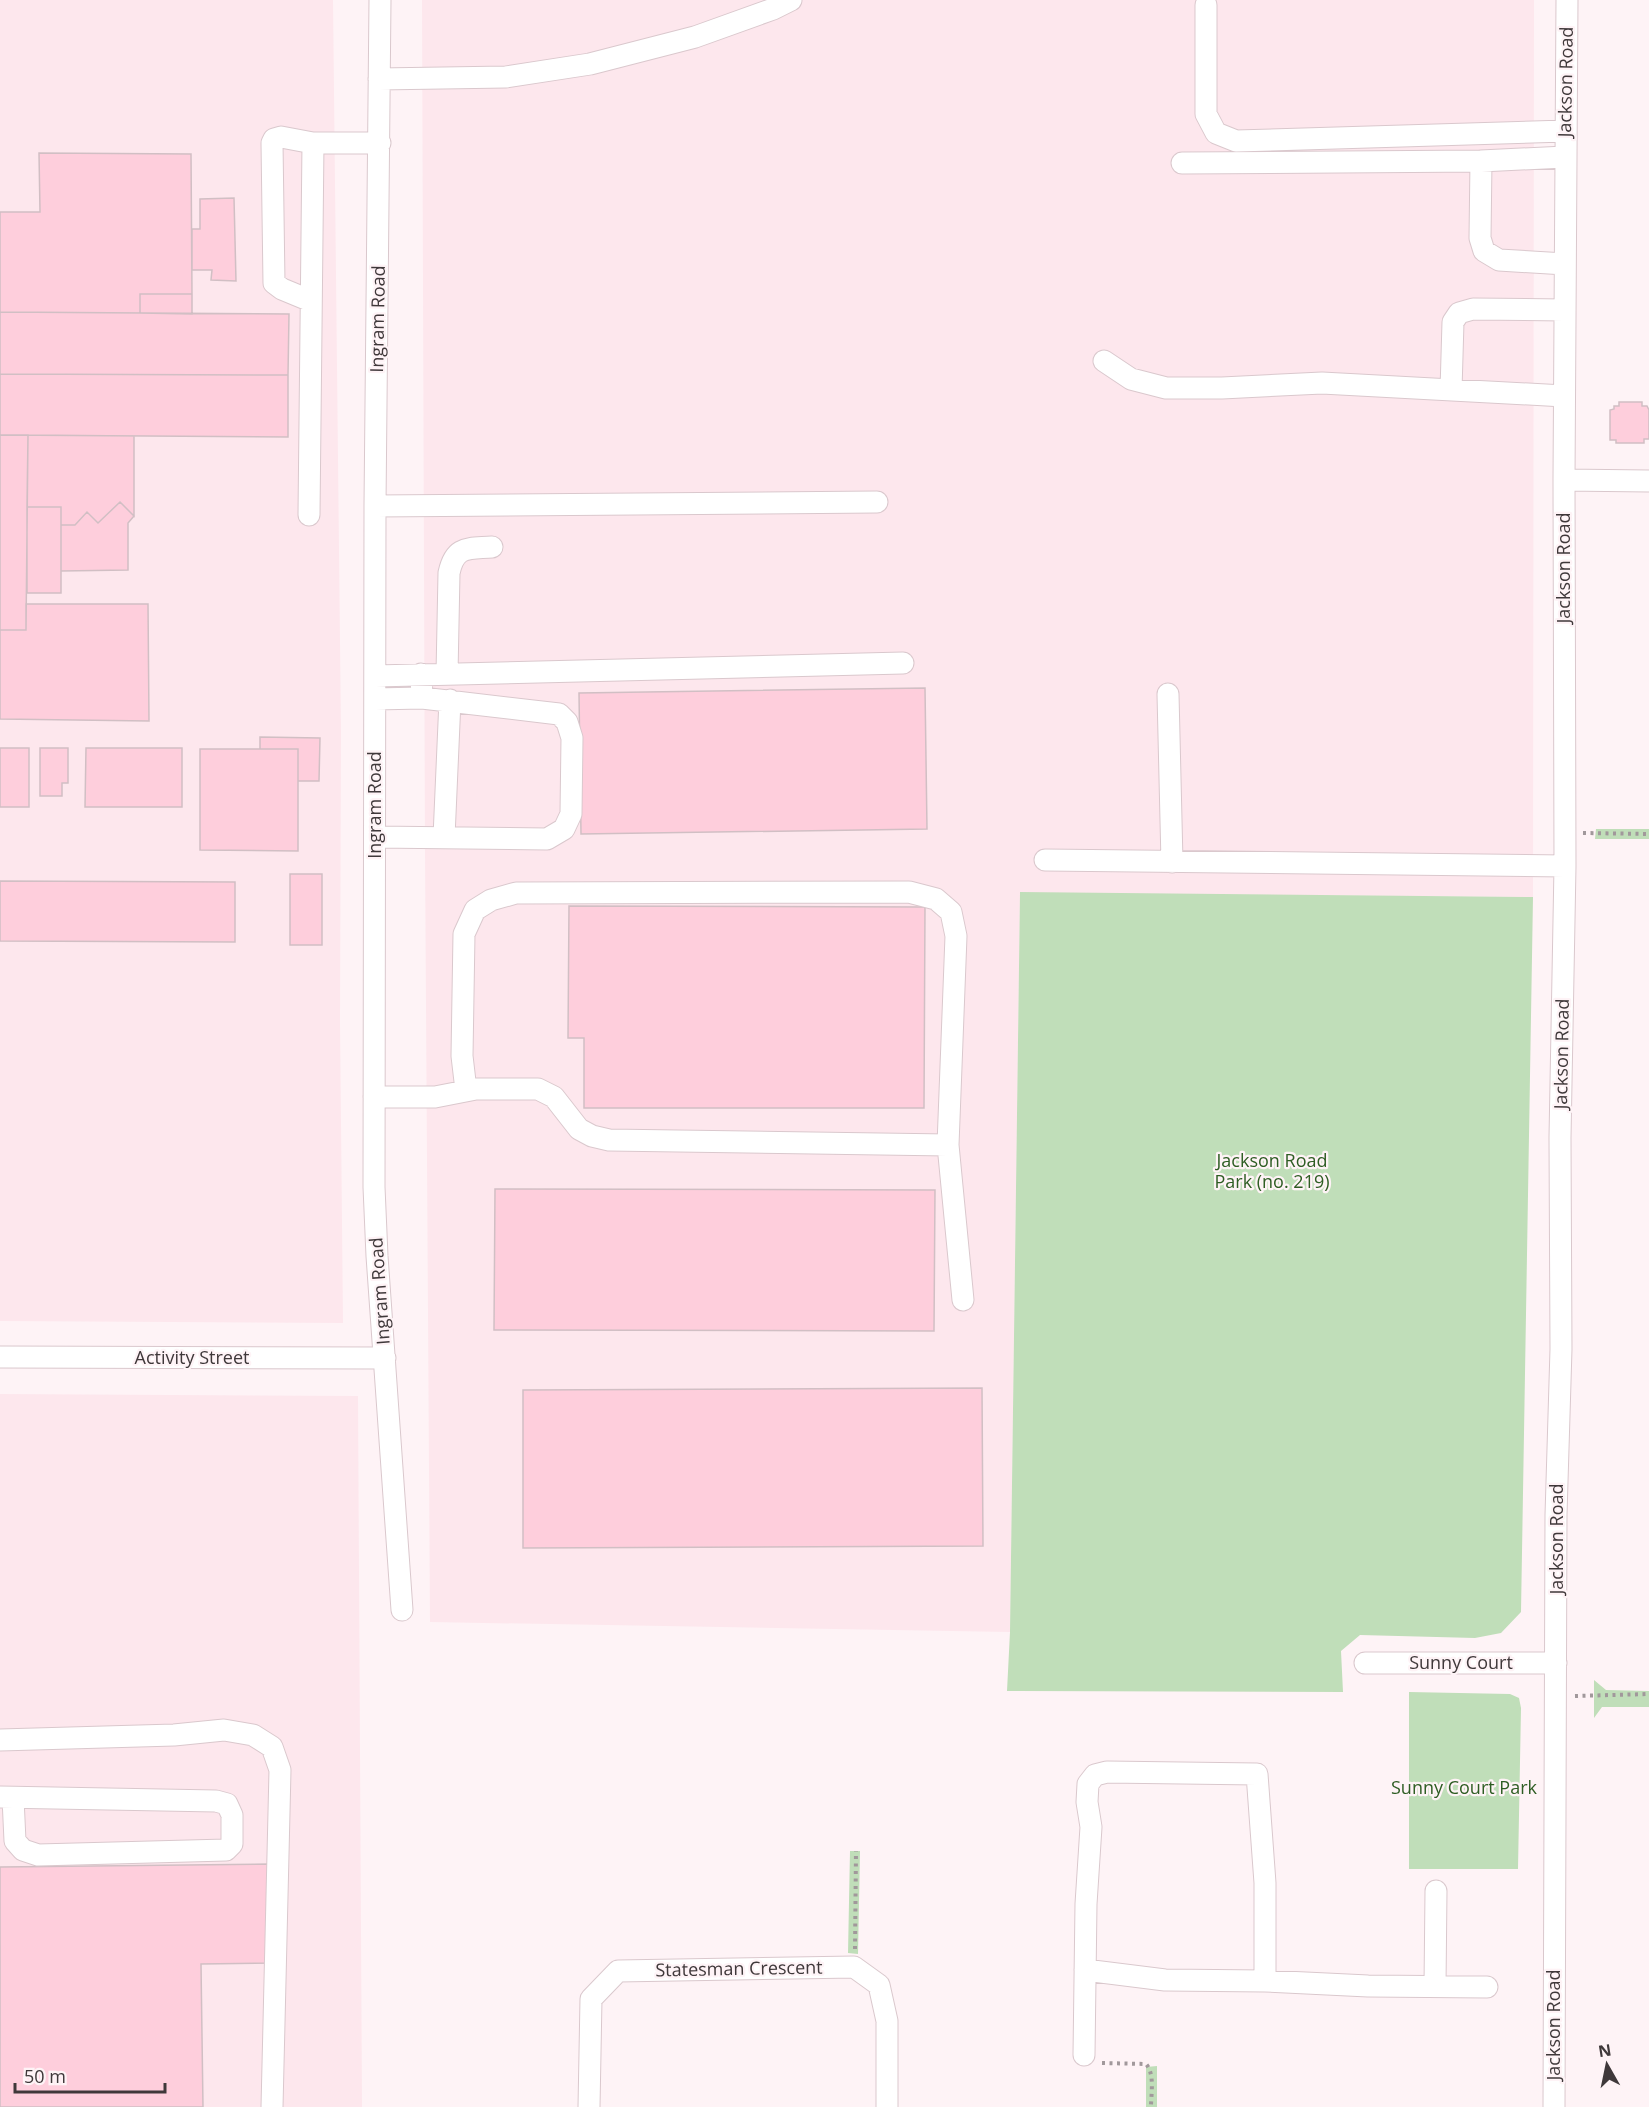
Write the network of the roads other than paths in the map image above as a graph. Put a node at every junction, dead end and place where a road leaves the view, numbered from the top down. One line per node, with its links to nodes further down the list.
1 (380, 0): 5 (street, Ingram Road)
2 (791, 0): 5 (street)
3 (1567, 0): 6 (street, Jackson Road)
4 (1206, 5): 6 (street)
5 (379, 79): 8 (street, Ingram Road)
6 (1566, 131): 9 (street, Jackson Road)
7 (313, 143): 8 (street); 13 (street); 13 (street)
8 (380, 143): 21 (street, Ingram Road)
9 (1566, 158): 10 (street); 12 (street, Jackson Road)
10 (1481, 161): 11 (street); 12 (street)
11 (1182, 164)
12 (1565, 264): 14 (street, Jackson Road)
13 (311, 301): 22 (street)
14 (1564, 310): 16 (street); 17 (street, Jackson Road)
15 (1104, 361): 16 (street)
16 (1451, 390): 17 (street)
17 (1564, 396): 18 (street, Jackson Road)
18 (1563, 480): 19 (street); 36 (street, Jackson Road)
19 (1649, 481)
20 (877, 502): 21 (street)
21 (375, 506): 27 (street, Ingram Road)
22 (309, 515)
23 (492, 547): 26 (street)
24 (903, 663): 26 (street)
25 (421, 674): 26 (street); 27 (street); 29 (street)
26 (447, 674)
27 (375, 676): 30 (street, Ingram Road)
28 (1168, 694): 35 (street)
29 (422, 698): 30 (street); 31 (street)
30 (375, 699): 32 (street, Ingram Road)
31 (450, 700): 33 (street); 33 (street)
32 (375, 837): 33 (street); 38 (street, Ingram Road)
33 (444, 837)
34 (1046, 860): 35 (street)
35 (1172, 862): 36 (street)
36 (1565, 866): 45 (street, Jackson Road)
37 (466, 1090): 38 (street); 39 (street); 39 (street)
38 (374, 1097): 42 (street, Ingram Road)
39 (948, 1145): 40 (street)
40 (963, 1300)
41 (0, 1357): 42 (street, Activity Street)
42 (384, 1358): 43 (street, Ingram Road)
43 (402, 1610)
44 (1365, 1663): 45 (street, Sunny Court)
45 (1556, 1663): 57 (street, Jackson Road)
46 (0, 1740): 54 (street)
47 (7, 1797): 47 (street)
48 (1436, 1891): 51 (street)
49 (1085, 1970): 50 (street); 50 (street); 53 (street)
50 (1265, 1981): 51 (street)
51 (1436, 1986): 52 (street)
52 (1487, 1987)
53 (1084, 2055)
54 (272, 2107)
55 (589, 2107): 56 (street, Statesman Crescent)
56 (887, 2107)
57 (1554, 2107)

